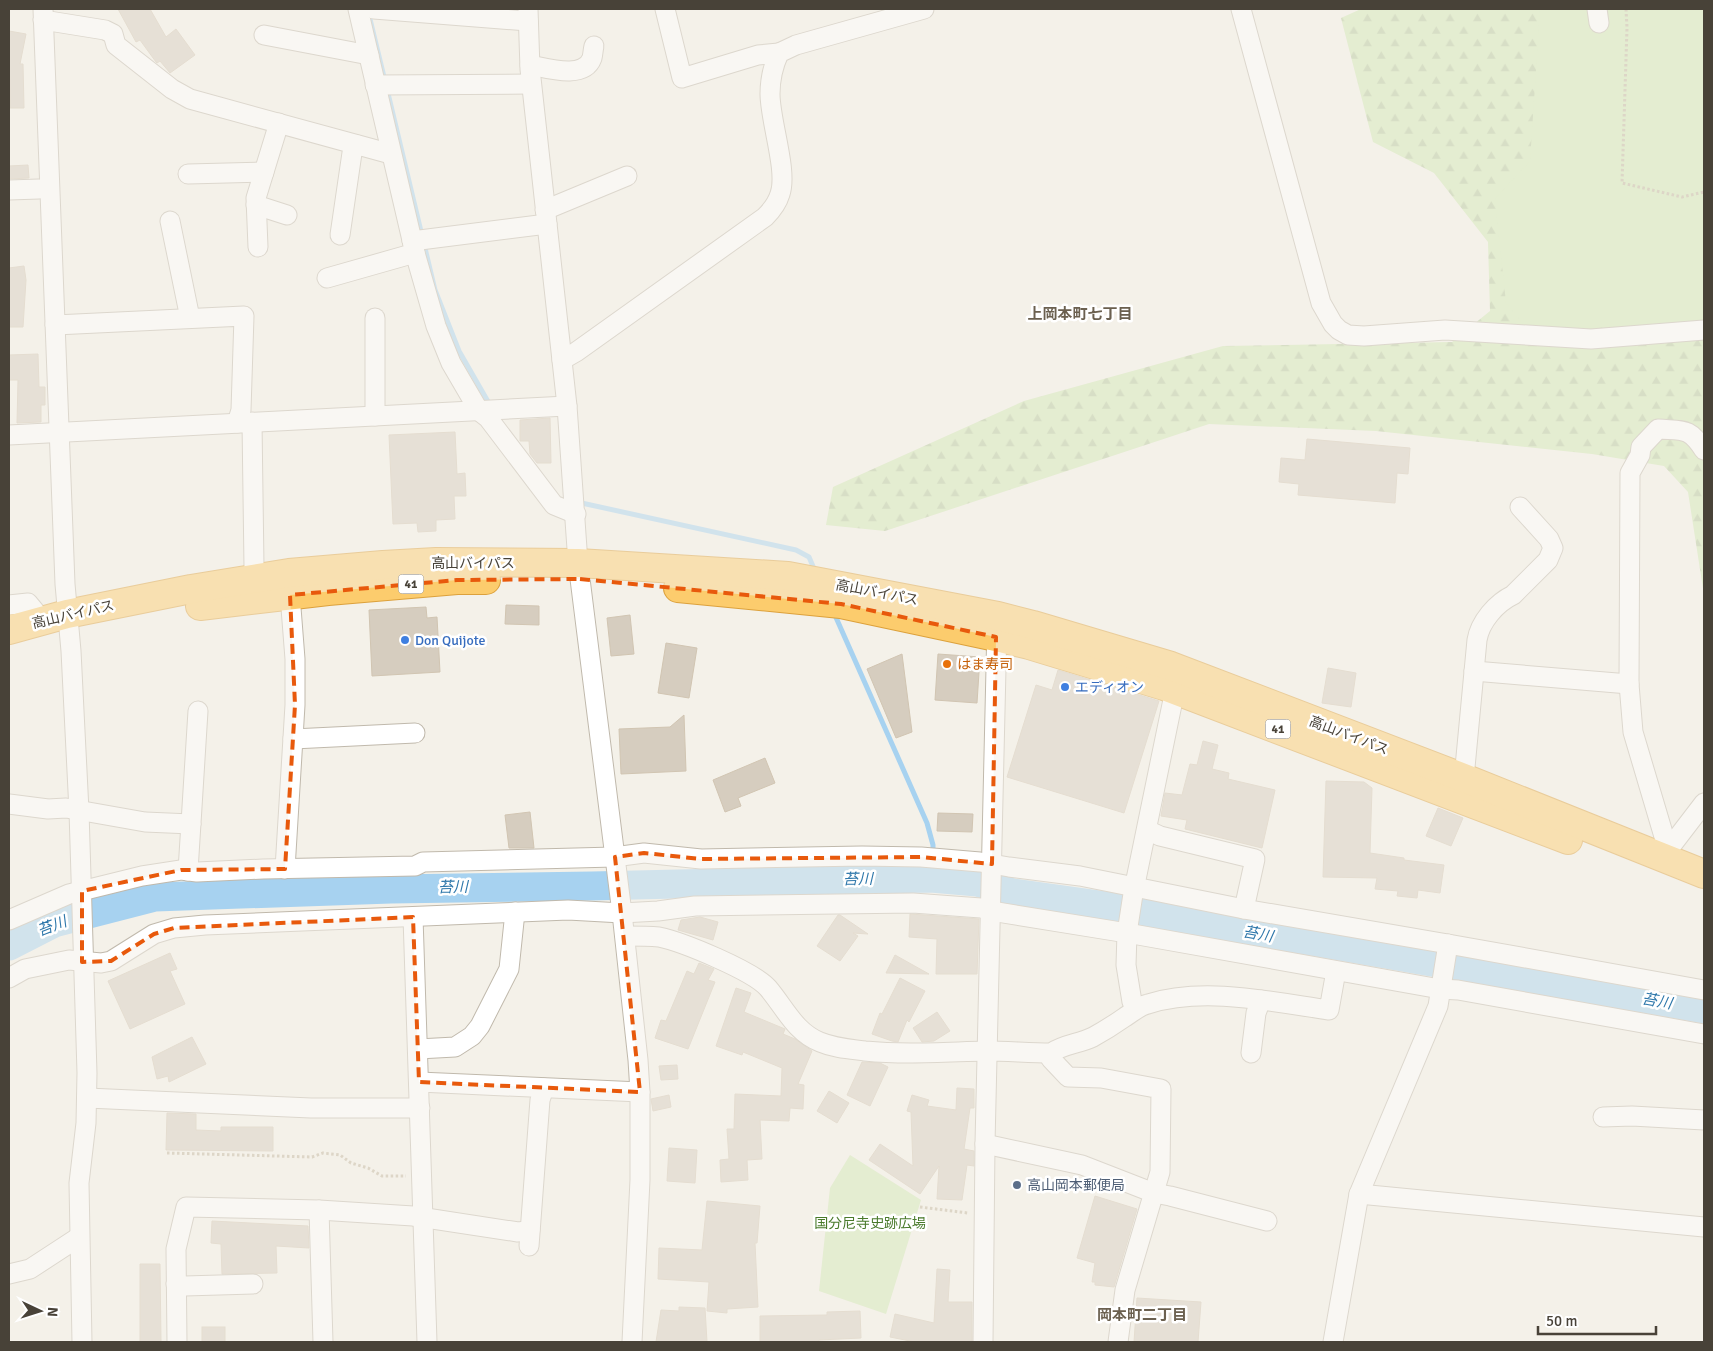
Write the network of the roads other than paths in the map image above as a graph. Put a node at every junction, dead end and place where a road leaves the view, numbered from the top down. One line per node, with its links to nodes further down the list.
1 (358, 9): 11 (street)
2 (374, 9): 7 (street)
3 (665, 9): 10 (street)
4 (924, 9): 10 (street)
5 (1241, 9): 34 (street)
6 (43, 14): 15 (street); 33 (street)
7 (528, 15): 12 (street)
8 (264, 35): 11 (street)
9 (594, 46): 12 (street)
10 (779, 53): 35 (street)
11 (369, 55): 14 (street)
12 (530, 65): 13 (street)
13 (531, 84): 14 (street); 25 (street)
14 (382, 85): 17 (street)
15 (279, 123): 16 (street); 18 (street)
16 (356, 145): 17 (street); 27 (street)
17 (392, 154): 28 (street)
18 (264, 172): 19 (street); 23 (street)
19 (188, 174)
20 (627, 176): 25 (street)
21 (39, 188): 22 (street)
22 (9, 190)
23 (256, 205): 24 (street); 29 (street)
24 (287, 215)
25 (546, 217): 28 (street); 35 (street)
26 (170, 221): 31 (street)
27 (340, 235)
28 (418, 243): 30 (street); 37 (street)
29 (258, 247)
30 (326, 278)
31 (190, 318): 33 (street); 39 (street)
32 (375, 318): 38 (street)
33 (55, 325): 40 (street)
34 (1704, 330)
35 (562, 360): 36 (street)
36 (567, 406): 37 (street); 44 (street)
37 (482, 411): 38 (street); 44 (street)
38 (375, 416): 39 (street)
39 (245, 423): 40 (street); 45 (street)
40 (59, 432): 41 (street); 49 (street)
41 (9, 435)
42 (1704, 450): 54 (street)
43 (1520, 507): 53 (street)
44 (576, 513): 46 (street)
45 (254, 567)
46 (579, 571): 47 (highway, 高山バイパス / 41); 49 (highway, 高山バイパス / 41); 50 (highway, 高山バイパス / 41); 66 (street)
47 (290, 595): 49 (highway, 高山バイパス / 41); 58 (street)
48 (9, 605): 49 (street)
49 (59, 622): 51 (highway, 高山バイパス / 41); 52 (highway, 高山バイパス / 41); 62 (street)
50 (997, 626): 55 (highway, 高山バイパス / 41); 59 (highway, 高山バイパス / 41); 67 (street)
51 (9, 630)
52 (9, 650)
53 (1474, 671): 54 (street); 59 (street)
54 (1629, 684): 65 (street)
55 (1175, 690): 64 (street); 72 (highway, 高山バイパス / 41)
56 (198, 711): 63 (street)
57 (416, 733): 58 (street)
58 (293, 739): 68 (street)
59 (1464, 778): 65 (highway, 高山バイパス / 41)
60 (1704, 803): 65 (street)
61 (9, 804): 62 (street)
62 (79, 811): 63 (street); 73 (street)
63 (191, 824): 69 (street)
64 (1147, 830): 71 (street); 76 (street)
65 (1666, 854): 70 (highway, 高山バイパス / 41)
66 (615, 861): 67 (street); 68 (street); 75 (street)
67 (992, 866): 71 (street); 74 (street)
68 (285, 869): 69 (street)
69 (188, 871): 73 (street)
70 (1704, 874)
71 (1134, 890): 76 (street); 80 (street)
72 (1704, 892)
73 (82, 894): 79 (street); 83 (street)
74 (990, 908): 75 (street); 80 (street); 92 (street)
75 (622, 909): 77 (street); 81 (street)
76 (1244, 909): 82 (street)
77 (515, 912): 78 (street); 91 (street)
78 (413, 917): 83 (street); 91 (street)
79 (9, 920)
80 (1128, 931): 84 (street); 89 (street)
81 (625, 936): 92 (street); 97 (street)
82 (1447, 947): 86 (street); 87 (street)
83 (82, 955): 85 (street); 98 (street)
84 (1336, 971): 86 (street); 88 (street)
85 (9, 978)
86 (1440, 986): 90 (street); 104 (street)
87 (1704, 990)
88 (1261, 1000): 93 (street); 94 (street)
89 (1132, 1002)
90 (1704, 1034)
91 (418, 1049): 95 (street)
92 (987, 1051): 93 (street); 102 (street)
93 (1051, 1053): 103 (street)
94 (1250, 1053)
95 (419, 1082): 96 (street); 99 (street)
96 (544, 1088): 97 (street); 106 (street)
97 (640, 1092): 117 (street)
98 (86, 1098): 99 (street); 109 (street)
99 (420, 1108): 106 (street)
100 (1603, 1117): 101 (street)
101 (1704, 1120)
102 (985, 1144): 103 (street); 118 (street)
103 (1154, 1193): 107 (street); 119 (street)
104 (1359, 1194): 108 (street); 120 (street)
105 (320, 1210): 106 (street); 111 (street); 115 (street)
106 (423, 1218): 116 (street)
107 (1266, 1221)
108 (1704, 1228)
109 (79, 1237): 110 (street); 113 (street)
110 (9, 1274)
111 (176, 1284): 112 (street); 114 (street)
112 (253, 1284)
113 (82, 1342)
114 (177, 1342)
115 (323, 1342)
116 (427, 1342)
117 (632, 1342)
118 (983, 1342)
119 (1118, 1342)
120 (1334, 1342)

